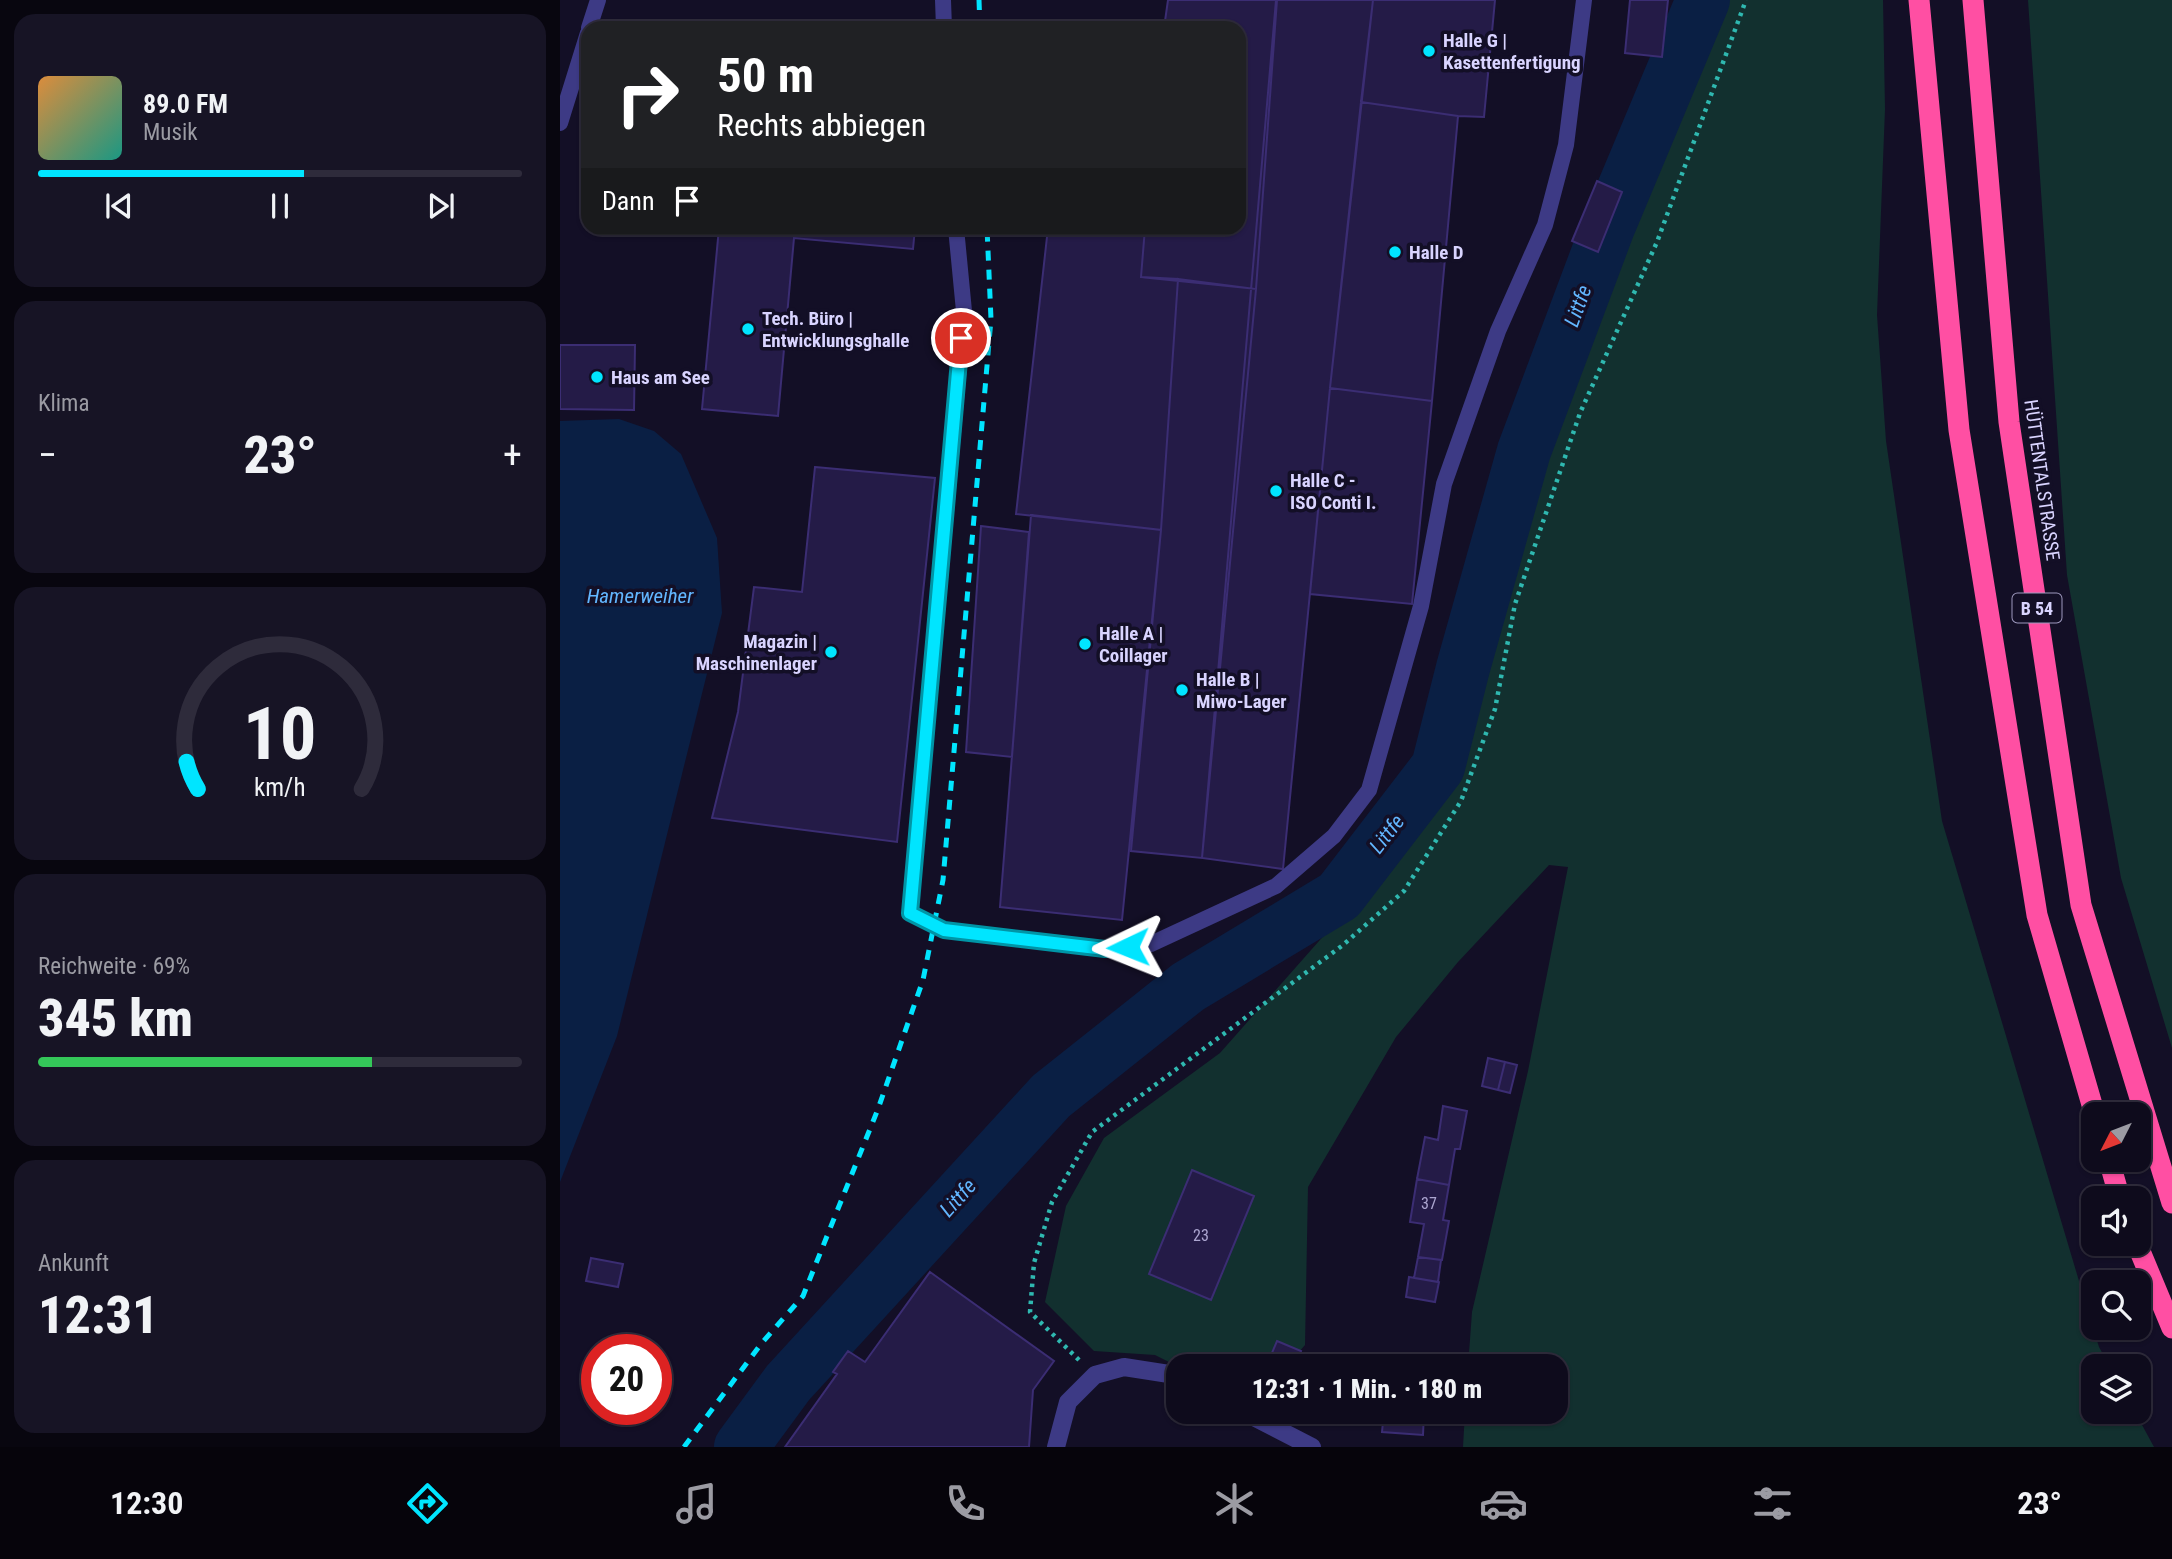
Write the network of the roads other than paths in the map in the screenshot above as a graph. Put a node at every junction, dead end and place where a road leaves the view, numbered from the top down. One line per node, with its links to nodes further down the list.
1 (598, 0): 6 (lane)
2 (943, 0): 7 (lane)
3 (1584, 0): 10 (lane)
4 (1919, 0): 11 (highway, B 54)
5 (1973, 0): 12 (highway, HÜTTENTALSTRASSE / B 54)
6 (592, 21)
7 (944, 21)
8 (581, 56): 9 (lane)
9 (560, 123)
10 (957, 235)
11 (2091, 1102)
12 (2172, 1203)
13 (2142, 1256): 14 (highway)
14 (2172, 1328)
15 (1166, 1374): 17 (street)
16 (1267, 1424): 18 (street)
17 (1056, 1447)
18 (1312, 1447)

